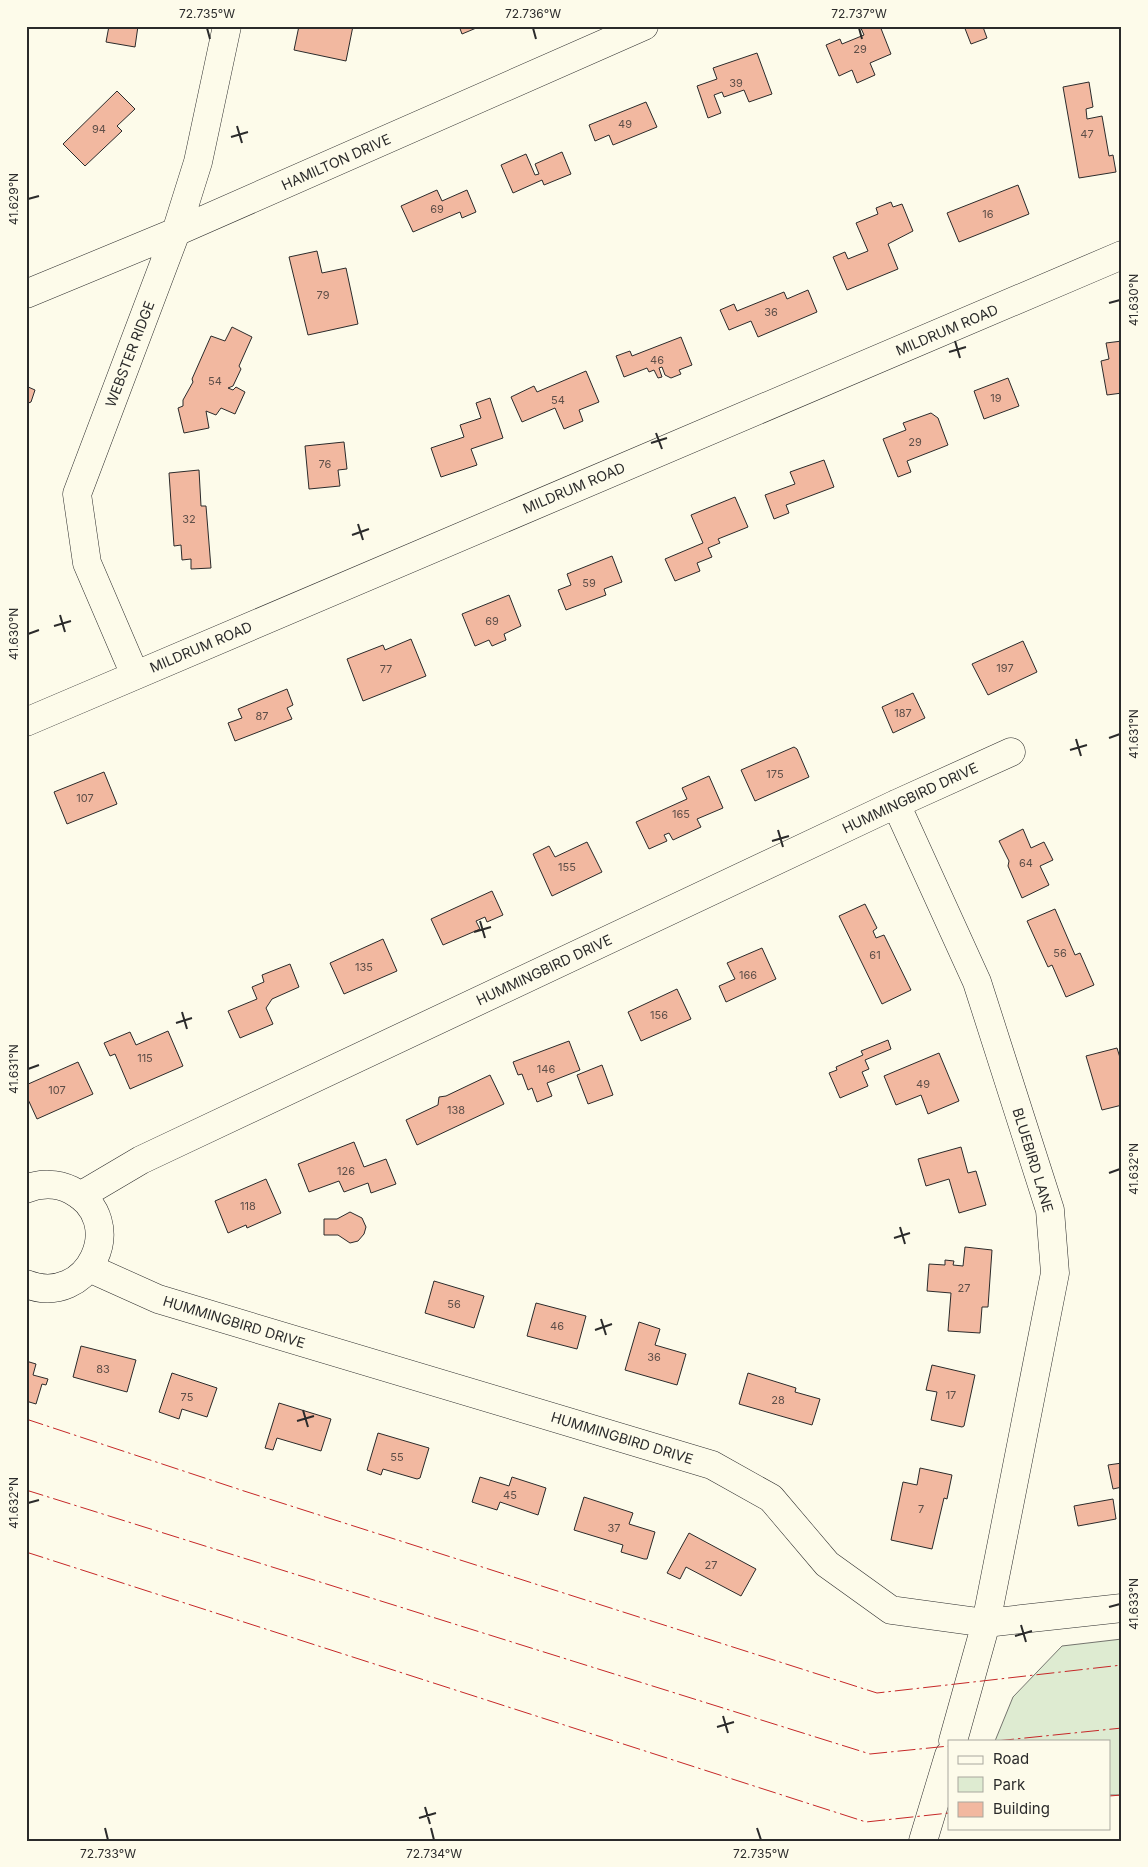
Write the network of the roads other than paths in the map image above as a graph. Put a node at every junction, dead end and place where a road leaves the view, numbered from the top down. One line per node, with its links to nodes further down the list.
1 (227, 26): 3 (street, WEBSTER RIDGE)
2 (644, 26): 3 (street, HAMILTON DRIVE)
3 (176, 232): 5 (street, HAMILTON DRIVE); 6 (street, WEBSTER RIDGE)
4 (1122, 255): 6 (street, MILDRUM ROAD)
5 (26, 294)
6 (135, 676): 7 (street, MILDRUM ROAD)
7 (26, 722)
8 (1011, 752): 9 (street, HUMMINGBIRD DRIVE)
9 (896, 804): 11 (street, HUMMINGBIRD DRIVE); 15 (street, BLUEBIRD LANE)
10 (26, 1189): 11 (street)
11 (80, 1196): 12 (street)
12 (89, 1268): 13 (street); 15 (street, HUMMINGBIRD DRIVE)
13 (26, 1284)
14 (1122, 1608): 15 (street, HUMMINGBIRD DRIVE)
15 (986, 1623): 16 (street, BLUEBIRD LANE)
16 (953, 1740)
17 (948, 1758): 18 (street)
18 (923, 1841)

